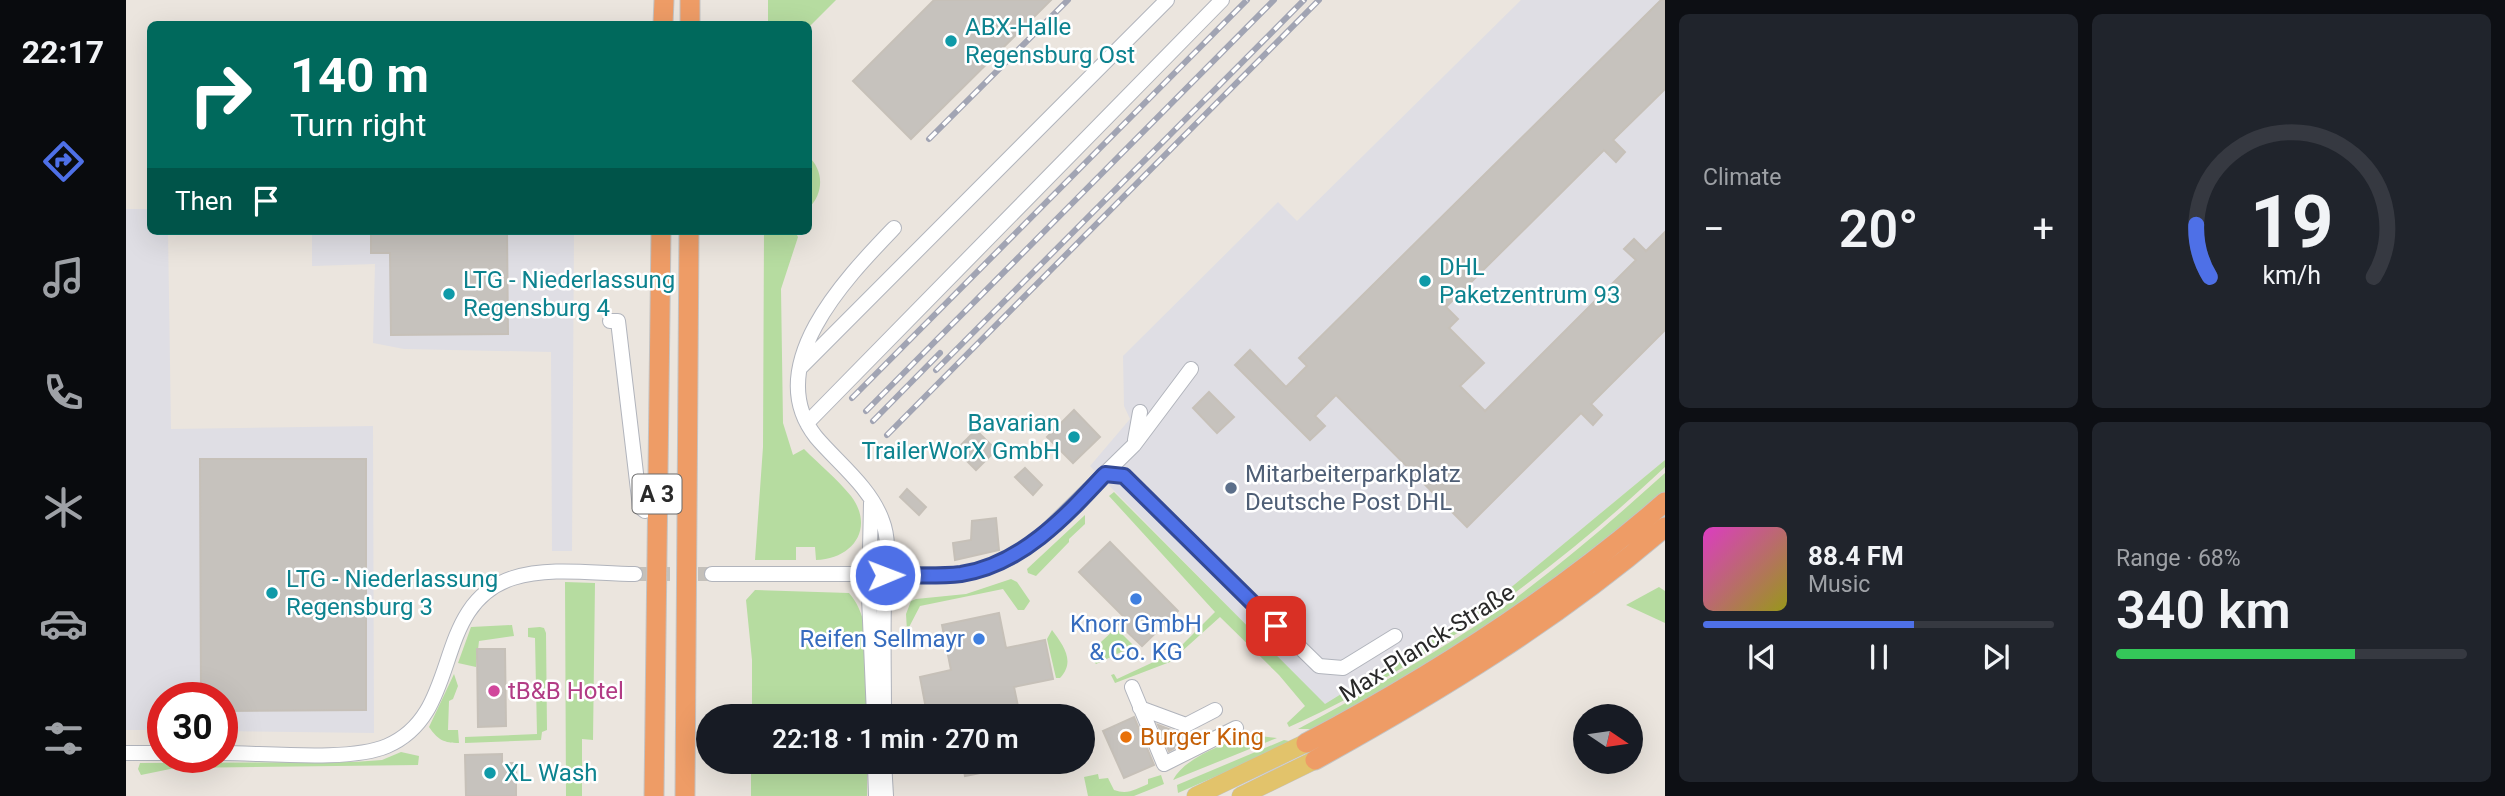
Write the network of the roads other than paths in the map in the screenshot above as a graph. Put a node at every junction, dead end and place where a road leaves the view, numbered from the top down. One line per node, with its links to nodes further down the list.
1 (664, 0): 5 (highway)
2 (690, 0): 6 (highway)
3 (1167, 0): 11 (street)
4 (1222, 0): 14 (street)
5 (663, 21)
6 (690, 21)
7 (894, 228): 11 (street)
8 (661, 235): 36 (highway, A 3)
9 (689, 235): 37 (highway, A 3)
10 (610, 321): 18 (street)
11 (799, 369): 14 (street)
12 (1191, 369): 15 (street)
13 (1140, 412): 15 (street)
14 (807, 423): 22 (street)
15 (1134, 445): 16 (street)
16 (1105, 474): 22 (street); 23 (street)
17 (1665, 502): 30 (highway, Max-Planck-Straße)
18 (645, 511)
19 (1665, 527): 30 (highway, Max-Planck-Straße)
20 (635, 574): 33 (street)
21 (712, 574): 22 (street)
22 (878, 575): 25 (street); 26 (street)
23 (1395, 636)
24 (1132, 687): 27 (street)
25 (873, 704)
26 (883, 704)
27 (1140, 708): 28 (street); 29 (street)
28 (1216, 710)
29 (1236, 728)
30 (1310, 752): 40 (main road, Max-Planck-Straße); 41 (main road, Max-Planck-Straße)
31 (126, 753): 32 (street)
32 (147, 753)
33 (238, 753)
34 (875, 774): 38 (street)
35 (885, 774): 39 (street)
36 (654, 796)
37 (685, 796)
38 (876, 796)
39 (886, 796)
40 (1196, 796)
41 (1241, 796)

